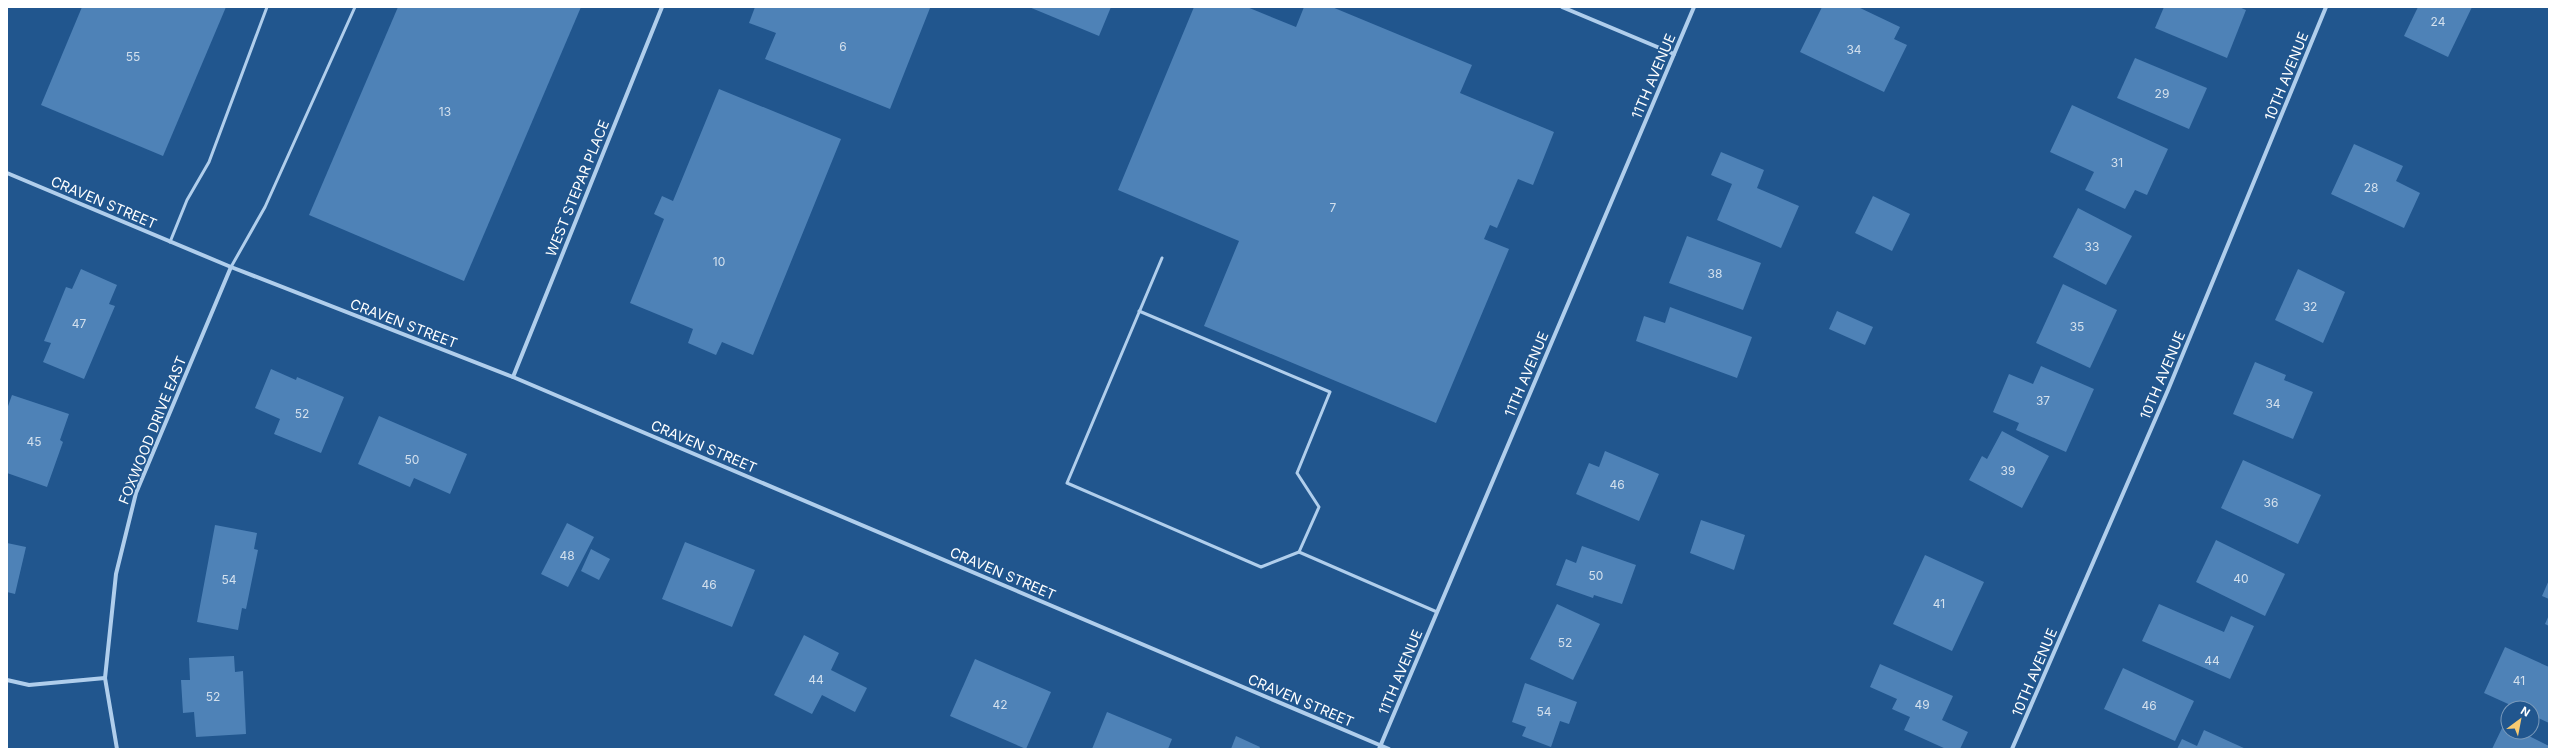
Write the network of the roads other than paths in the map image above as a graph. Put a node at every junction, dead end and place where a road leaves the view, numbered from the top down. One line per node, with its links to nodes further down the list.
1 (267, 7): 9 (lane)
2 (355, 7): 11 (lane)
3 (662, 7): 13 (street, WEST STEPAR PLACE)
4 (1562, 7): 7 (street)
5 (1694, 7): 7 (street, 11TH AVENUE)
6 (2326, 7): 21 (street, 10TH AVENUE)
7 (1674, 54): 15 (street, 11TH AVENUE)
8 (7, 173): 9 (street, CRAVEN STREET)
9 (170, 242): 11 (street, CRAVEN STREET)
10 (1162, 258): 12 (lane)
11 (231, 267): 13 (street, CRAVEN STREET); 16 (street, FOXWOOD DRIVE EAST)
12 (1140, 310): 14 (lane); 14 (lane)
13 (513, 377): 18 (street, CRAVEN STREET)
14 (1299, 552): 15 (lane)
15 (1437, 612): 18 (street, 11TH AVENUE)
16 (105, 678): 17 (street); 19 (street, FOXWOOD DRIVE EAST)
17 (7, 680)
18 (1380, 747): 20 (street, CRAVEN STREET)
19 (117, 749)
20 (1389, 749)
21 (2012, 749)

